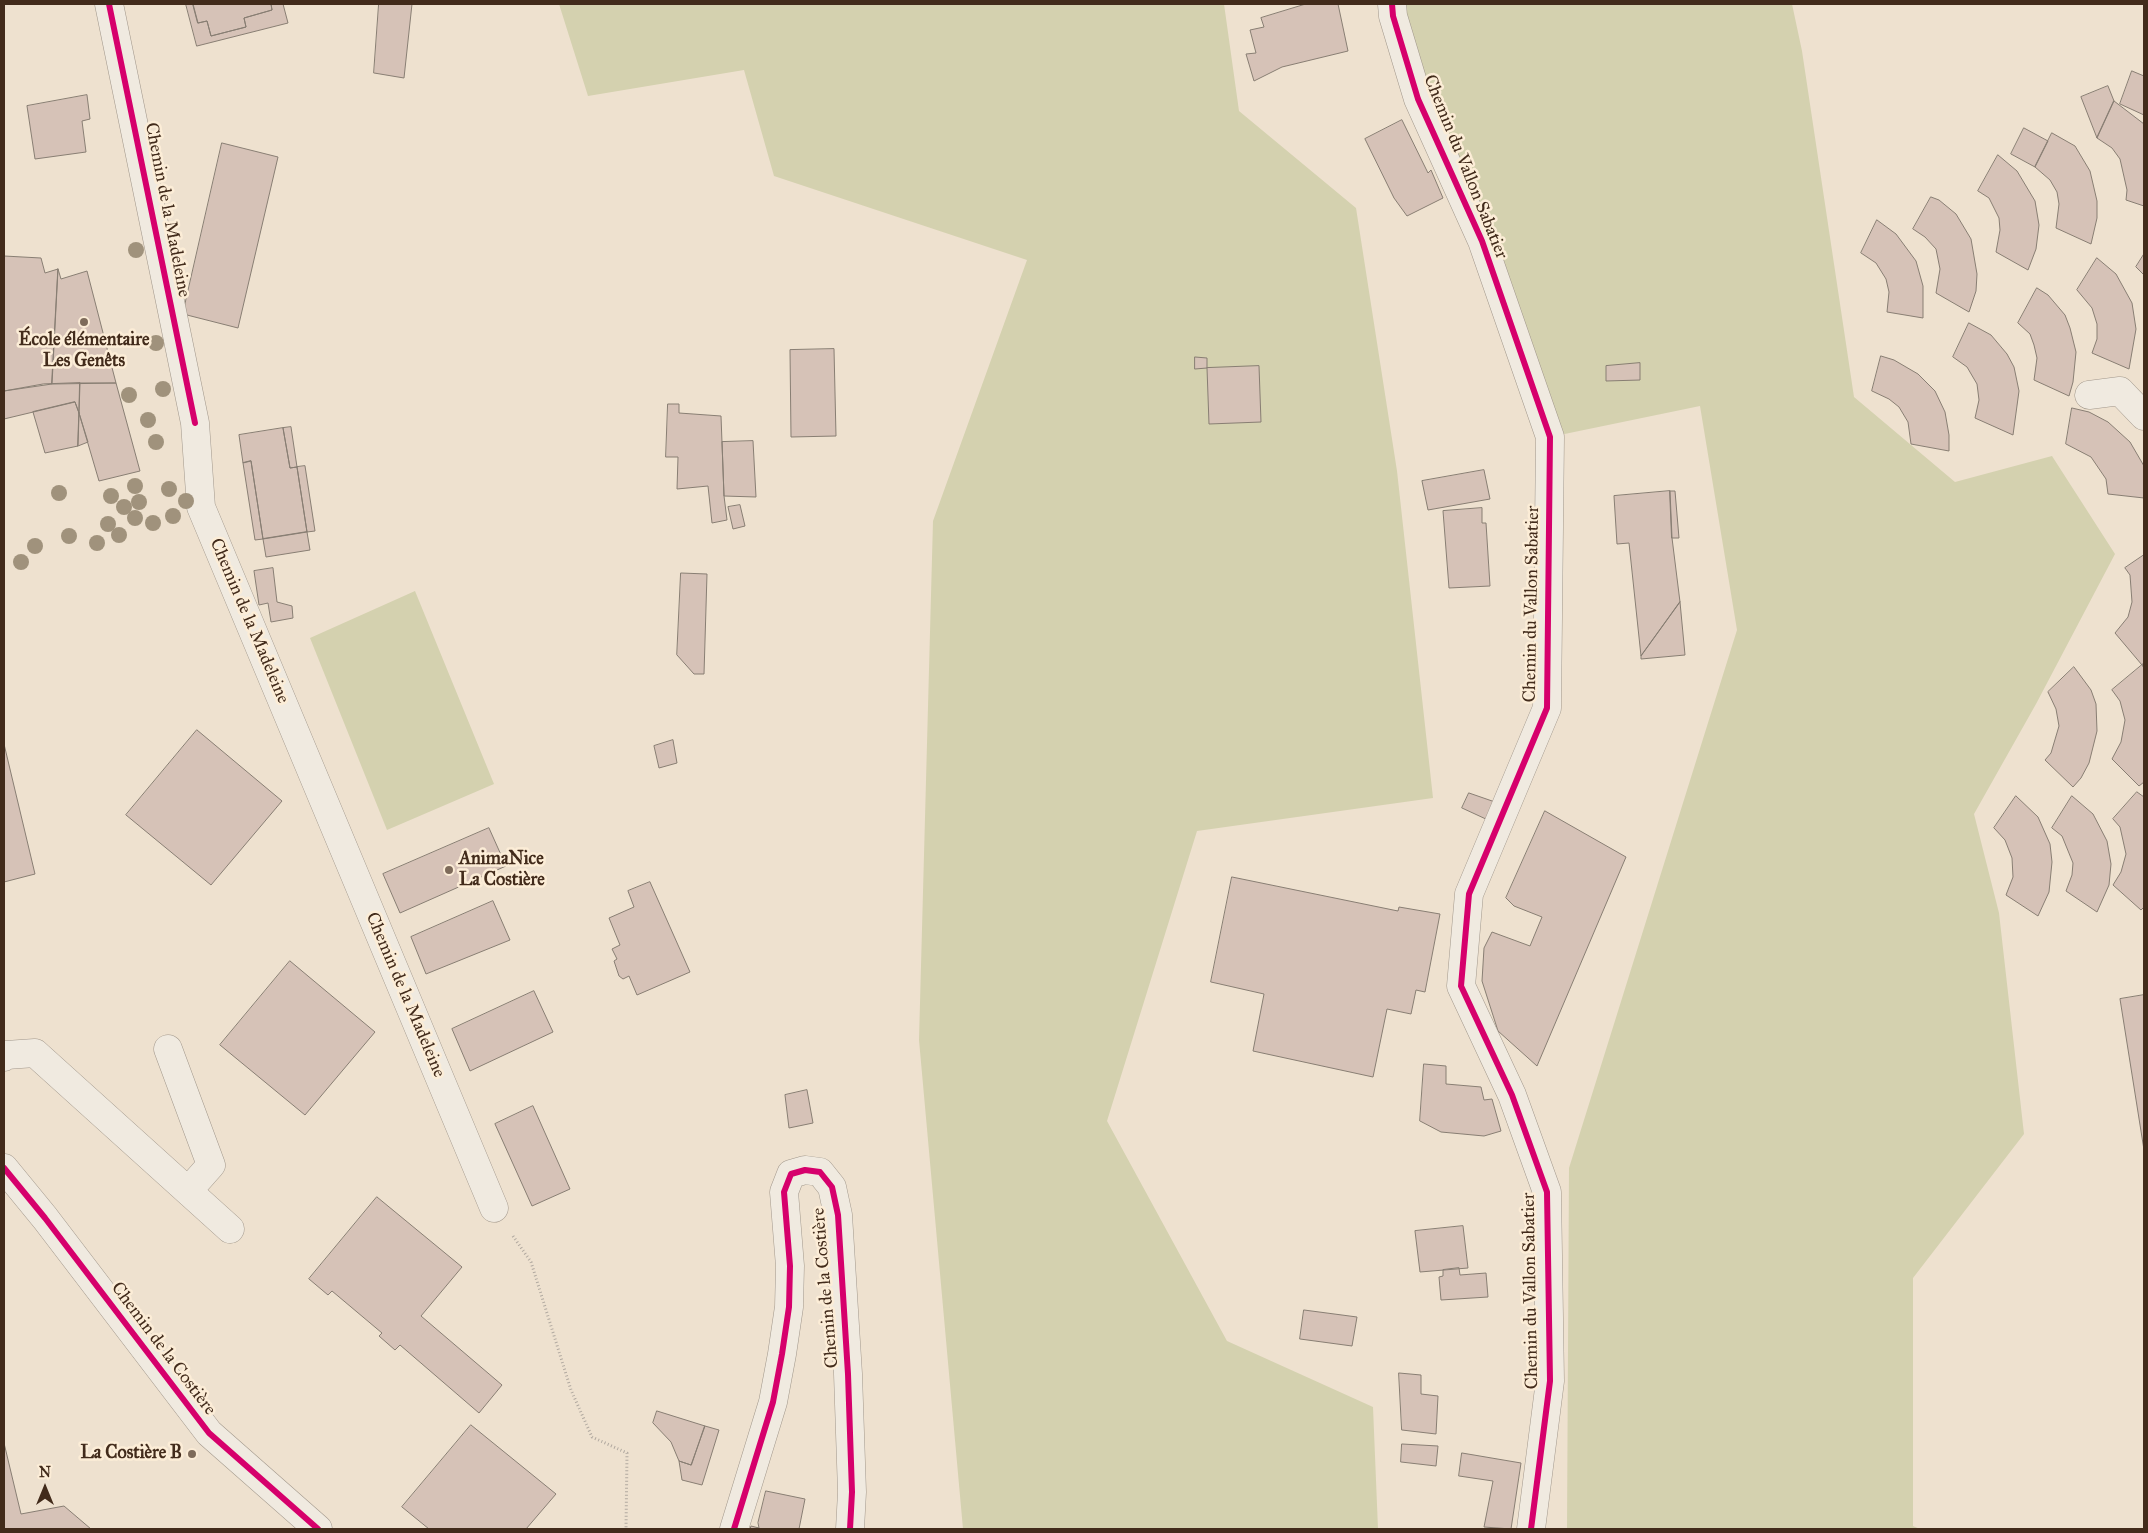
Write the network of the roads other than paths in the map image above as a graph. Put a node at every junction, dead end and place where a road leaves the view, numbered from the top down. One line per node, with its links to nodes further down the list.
1 (110, 4): 9 (street, Chemin de la Madeleine)
2 (1392, 4): 14 (street, Chemin du Vallon Sabatier)
3 (2090, 395): 4 (street)
4 (2144, 416)
5 (168, 1049): 8 (street)
6 (4, 1057): 8 (street)
7 (4, 1168): 11 (street, Chemin de la Costière)
8 (188, 1191): 10 (street)
9 (494, 1208)
10 (230, 1229)
11 (318, 1529)
12 (734, 1529): 13 (street, Chemin de la Costière)
13 (850, 1529)
14 (1531, 1529)

